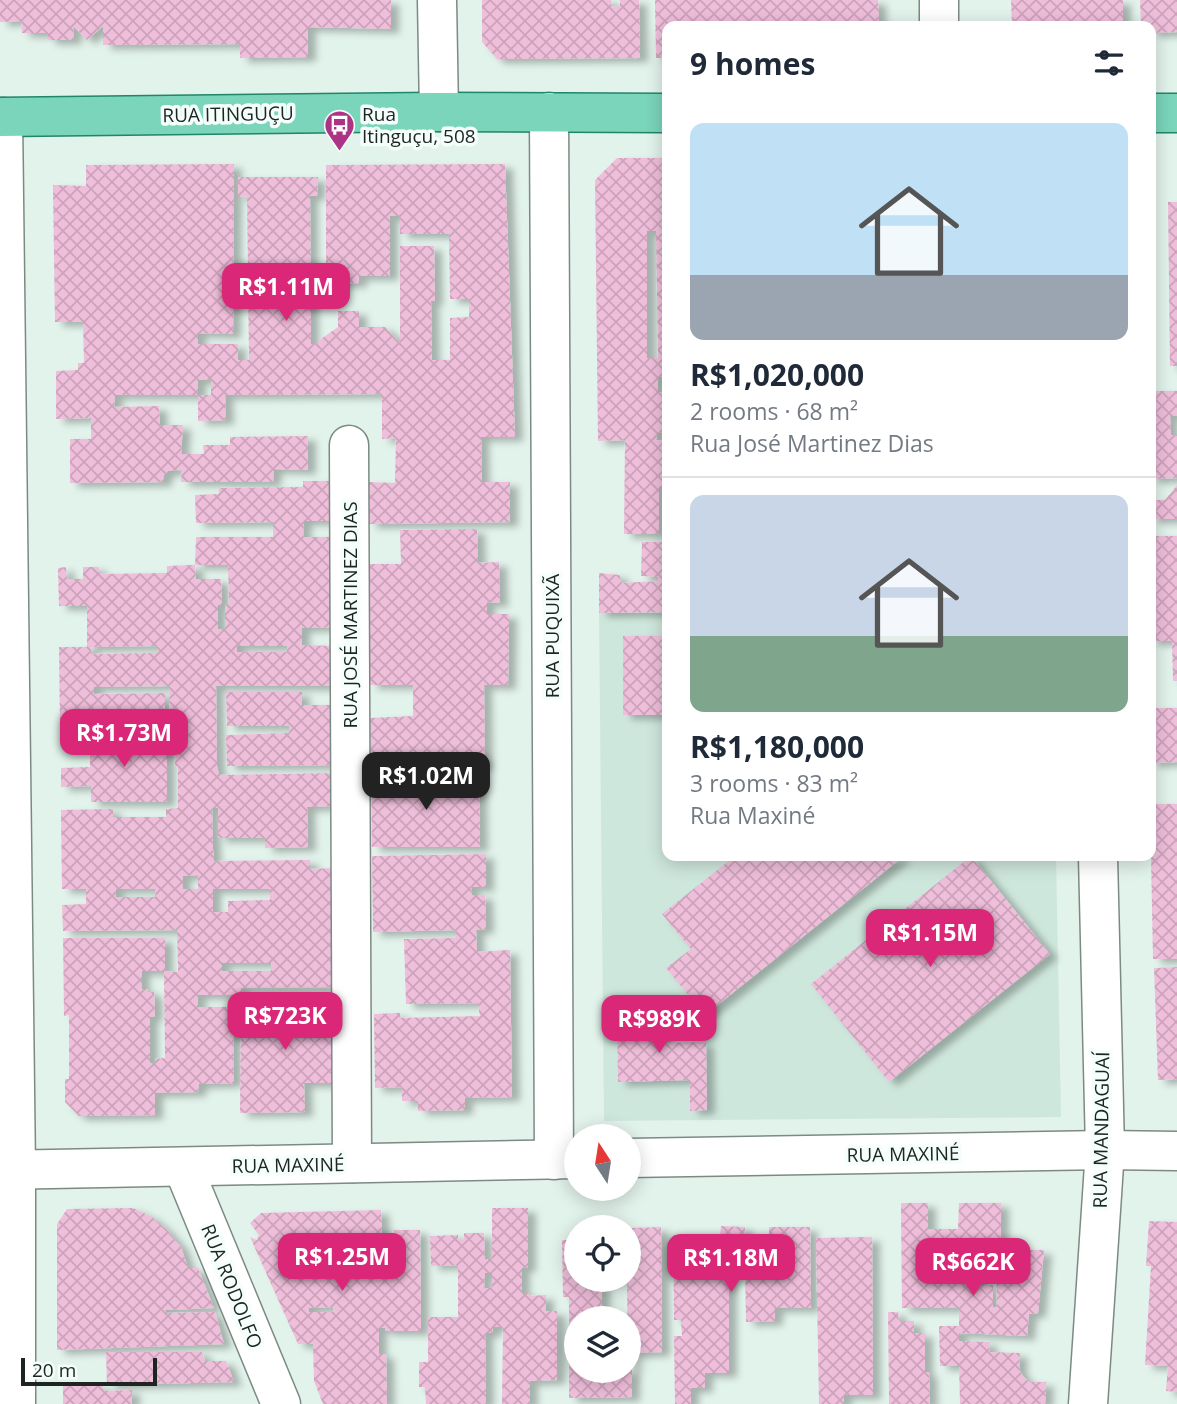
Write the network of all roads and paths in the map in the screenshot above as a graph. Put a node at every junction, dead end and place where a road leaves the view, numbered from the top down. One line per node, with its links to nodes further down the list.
1 (437, 0): 5 (street)
2 (939, 0): 3 (street)
3 (939, 21)
4 (549, 112): 5 (main road, RUA ITINGUÇU); 6 (main road, RUA ITINGUÇU); 12 (street, RUA PUQUIXÃ)
5 (439, 113): 9 (main road, RUA ITINGUÇU)
6 (662, 113)
7 (1156, 113): 8 (main road)
8 (1177, 113)
9 (1, 117): 19 (street)
10 (349, 445): 17 (street, RUA JOSÉ MARTINEZ DIAS)
11 (1098, 861): 13 (street, RUA MANDAGUAÍ)
12 (564, 1124)
13 (1105, 1150): 14 (street, RUA MAXINÉ); 15 (street, RUA MAXINÉ); 22 (street, RUA MANDAGUAÍ)
14 (1177, 1151)
15 (641, 1158)
16 (564, 1159): 17 (street, RUA MAXINÉ)
17 (352, 1163): 18 (street, RUA MAXINÉ)
18 (183, 1167): 19 (street, RUA MAXINÉ); 21 (street, RUA RODOLFO)
19 (8, 1170): 20 (street)
20 (16, 1404)
21 (281, 1404)
22 (1088, 1404)

